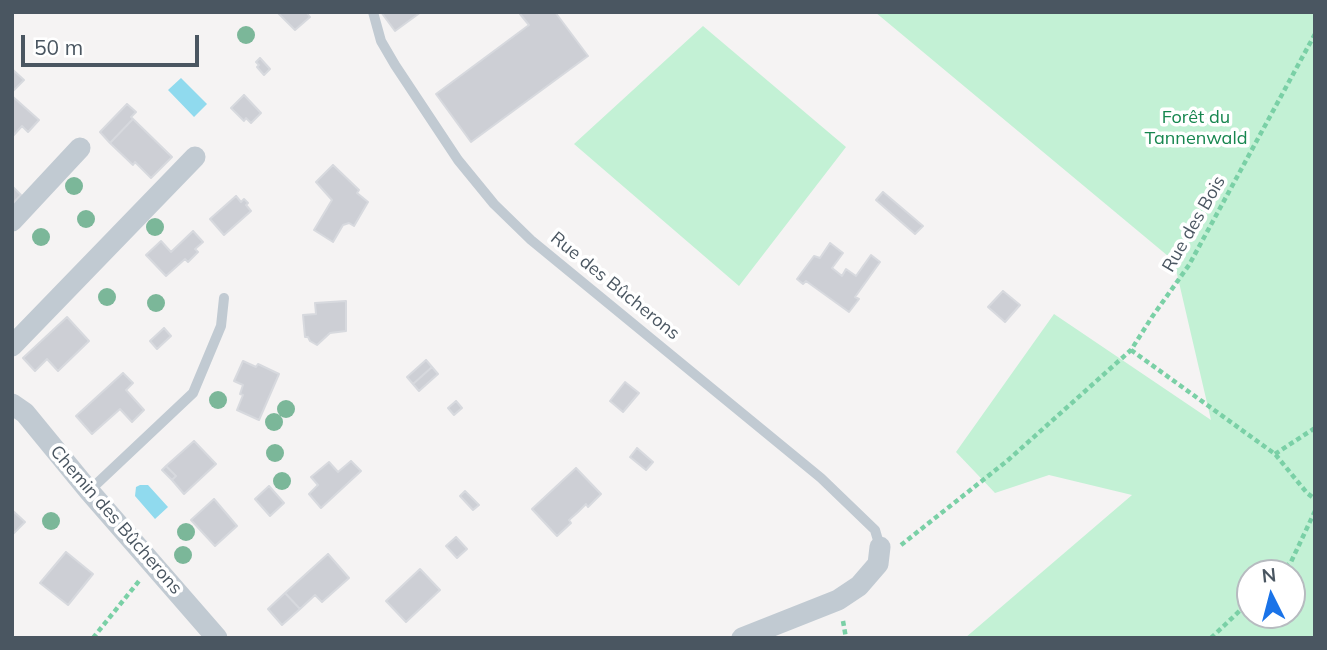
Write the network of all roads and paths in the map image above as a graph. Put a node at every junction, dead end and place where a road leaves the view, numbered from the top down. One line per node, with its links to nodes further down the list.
1 (373, 12): 15 (lane, Rue des Bûcherons)
2 (1315, 34): 8 (path, Rue des Bois)
3 (80, 148): 5 (street)
4 (195, 157): 7 (street)
5 (12, 221)
6 (224, 298): 12 (lane)
7 (12, 346)
8 (1131, 350): 11 (path); 15 (path, Rue des Bois)
9 (12, 404): 12 (street, Chemin des Bûcherons)
10 (1315, 428): 11 (path)
11 (1275, 454): 13 (path)
12 (89, 491): 17 (street, Chemin des Bûcherons)
13 (1315, 499)
14 (1315, 511): 16 (path)
15 (880, 547): 21 (street)
16 (1292, 559)
17 (153, 564): 19 (path); 20 (street, Chemin des Bûcherons)
18 (1236, 615): 22 (path)
19 (93, 638)
20 (217, 638)
21 (742, 638)
22 (1212, 638)

